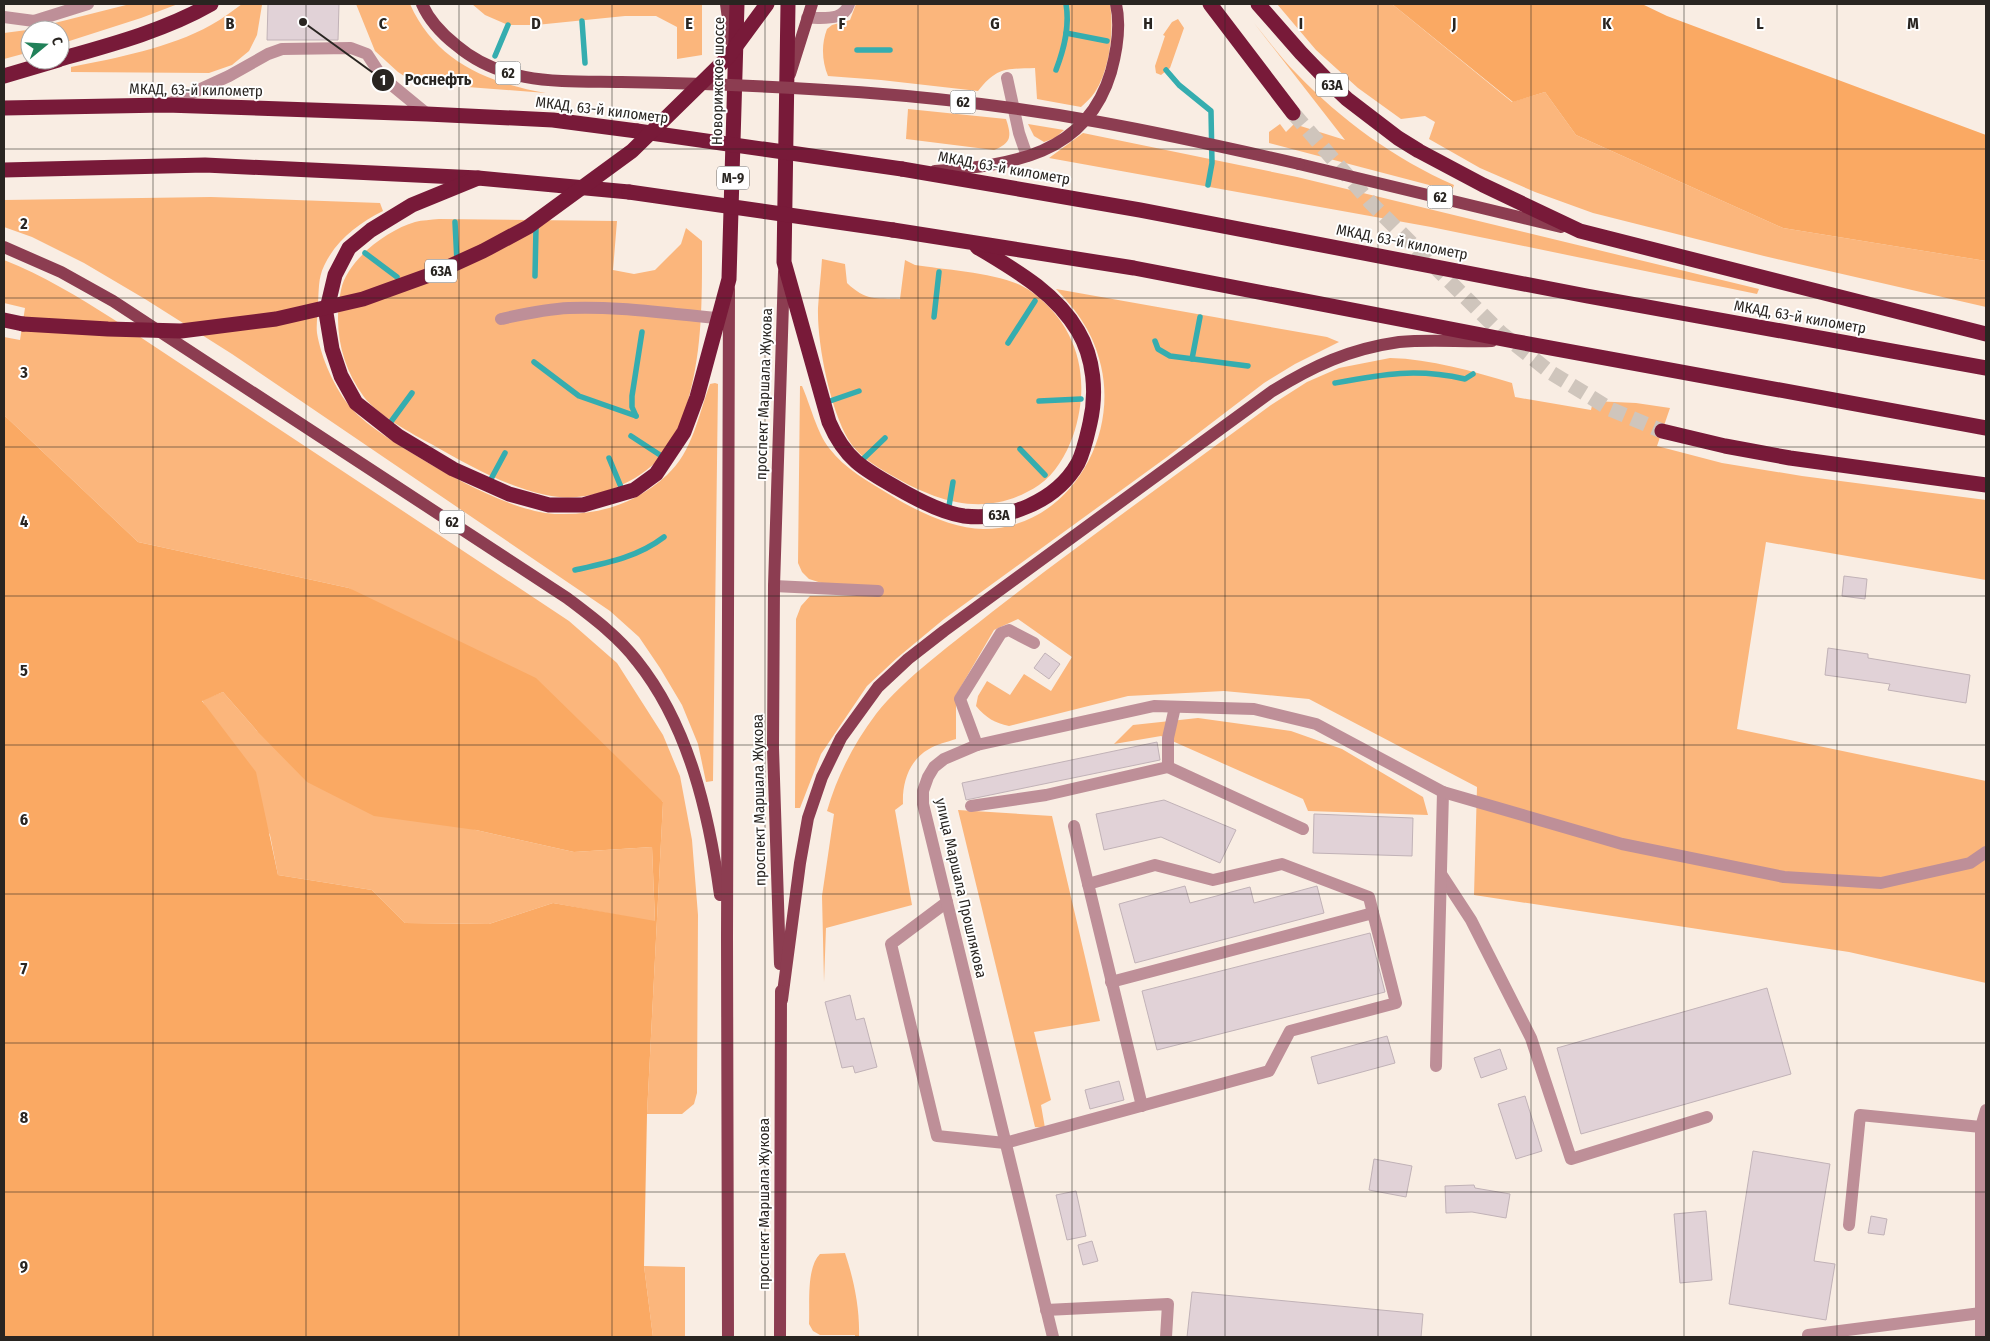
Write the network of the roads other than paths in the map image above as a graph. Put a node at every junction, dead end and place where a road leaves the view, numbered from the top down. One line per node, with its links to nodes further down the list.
1 (88, 4): 13 (street)
2 (211, 4): 15 (highway)
3 (422, 4): 29 (main road, 62, bridge)
4 (726, 4): 18 (main road)
5 (737, 4): 18 (highway, Новорижское шоссе / М-9)
6 (767, 4): 36 (highway, 63A, bridge)
7 (788, 4): 20 (highway)
8 (812, 4): 14 (main road)
9 (849, 4): 14 (street)
10 (1116, 4): 25 (main road)
11 (1210, 4): 23 (highway)
12 (1258, 4): 29 (highway, 63A)
13 (4, 17)
14 (807, 18): 20 (main road)
15 (70, 57)
16 (25, 70): 17 (highway)
17 (4, 76)
18 (736, 78): 33 (highway, Новорижское шоссе / М-9)
19 (1007, 78): 25 (street)
20 (786, 86): 32 (highway)
21 (166, 105): 22 (highway, МКАД, 63-й километр); 24 (highway, МКАД, 63-й километр); 24 (street)
22 (4, 108)
23 (1293, 113)
24 (427, 114): 27 (highway, МКАД, 63-й километр, bridge)
25 (1027, 156): 27 (main road)
26 (4, 170): 28 (highway)
27 (926, 172): 39 (highway, МКАД, 63-й километр)
28 (478, 178): 30 (highway, bridge); 34 (highway, Новорижское шоссе)
29 (1580, 231): 37 (highway)
30 (972, 243): 32 (highway, 63A); 38 (highway)
31 (4, 247): 58 (main road, 62)
32 (784, 262): 43 (main road, проспект Маршала Жукова)
33 (730, 279): 34 (highway, Новорижское шоссе); 58 (main road, проспект Маршала Жукова)
34 (719, 318): 35 (street)
35 (501, 319)
36 (4, 320)
37 (1986, 334)
38 (1513, 341): 40 (highway); 60 (main road)
39 (1986, 368)
40 (1986, 428)
41 (1662, 431): 42 (highway)
42 (1986, 485)
43 (774, 586): 44 (street); 60 (main road, проспект Маршала Жукова)
44 (878, 591)
45 (1034, 643): 47 (street)
46 (1176, 707): 47 (street, улица Маршала Прошлякова); 48 (street); 49 (street, улица Маршала Прошлякова)
47 (978, 745): 56 (street, улица Маршала Прошлякова)
48 (1168, 767): 50 (street); 52 (street)
49 (1443, 792): 53 (street, улица Маршала Прошлякова); 54 (street)
50 (971, 806)
51 (1074, 826): 55 (street)
52 (1303, 828)
53 (1986, 852)
54 (1441, 874): 61 (street); 64 (street)
55 (1088, 884): 57 (street); 59 (street)
56 (947, 902): 66 (street, улица Маршала Прошлякова); 66 (street)
57 (1373, 913): 59 (street); 62 (street)
58 (727, 938): 71 (main road, проспект Маршала Жукова)
59 (1111, 982): 62 (street)
60 (782, 1000): 72 (main road, проспект Маршала Жукова)
61 (1436, 1066)
62 (1142, 1106): 66 (street)
63 (1986, 1110): 65 (street)
64 (1707, 1117)
65 (1981, 1127): 67 (street); 69 (street)
66 (1005, 1143): 68 (street, улица Маршала Прошлякова)
67 (1849, 1225)
68 (1046, 1310): 73 (street, улица Маршала Прошлякова); 74 (street)
69 (1981, 1313): 70 (street); 75 (street)
70 (1808, 1335)
71 (728, 1337)
72 (780, 1337)
73 (1053, 1337)
74 (1166, 1337)
75 (1981, 1337)

